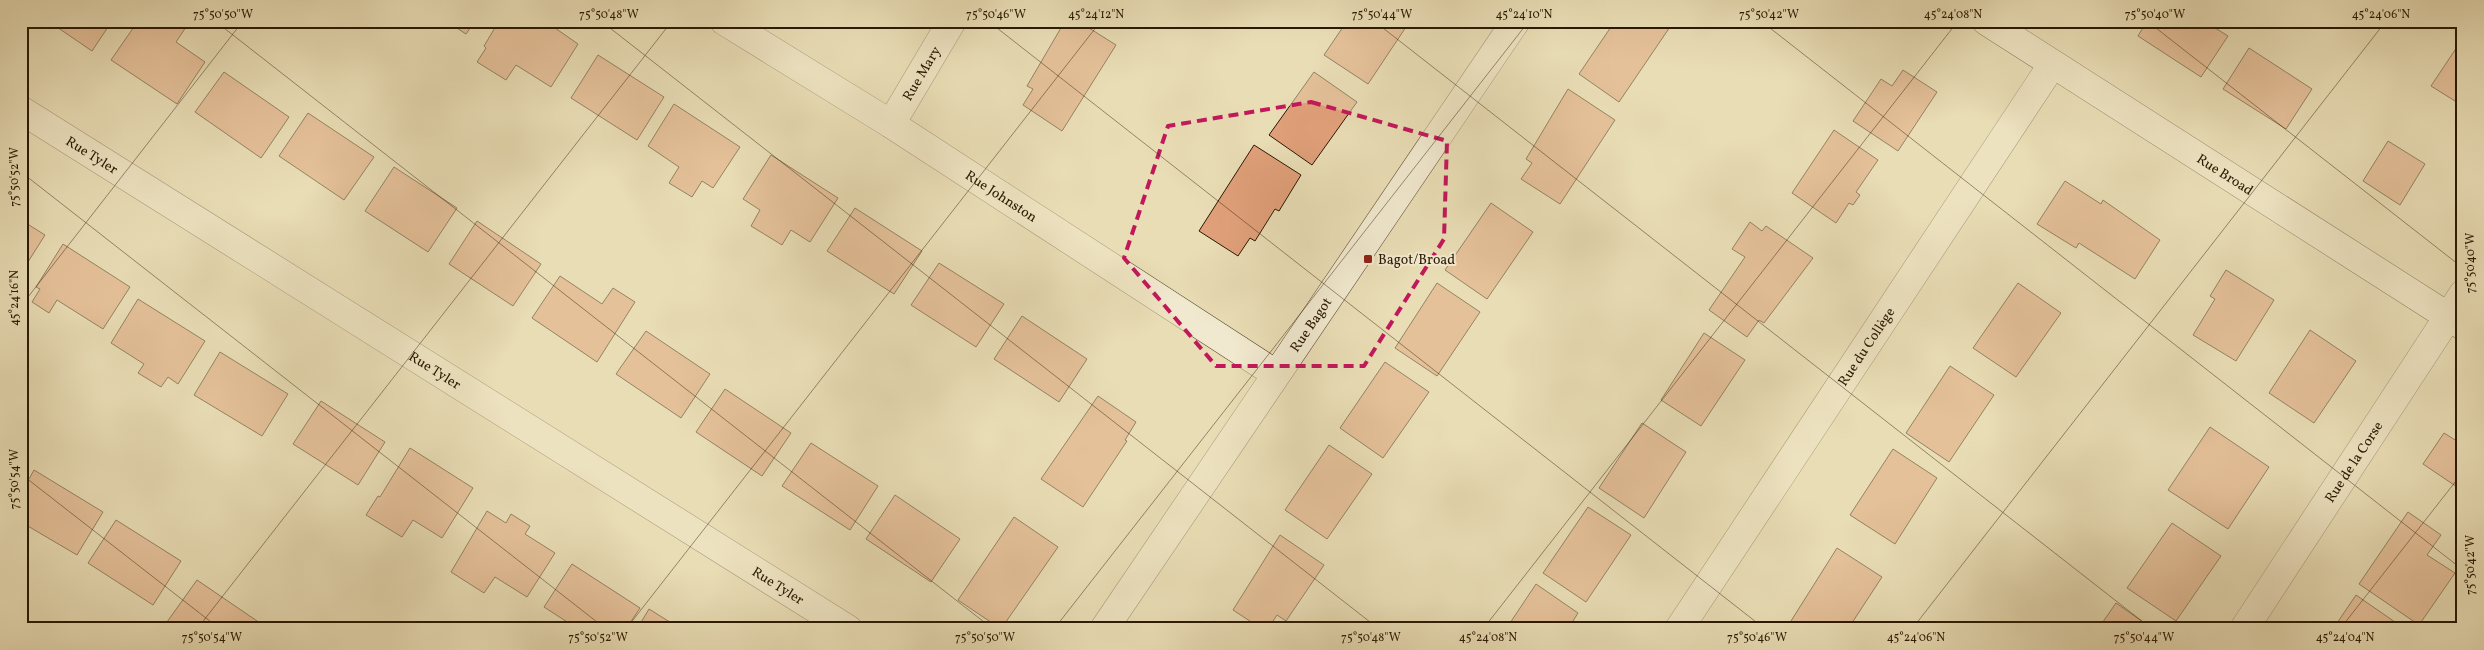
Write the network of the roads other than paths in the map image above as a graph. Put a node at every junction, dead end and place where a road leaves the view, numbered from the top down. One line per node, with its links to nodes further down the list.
1 (724, 21): 7 (street, Rue Johnston)
2 (952, 21): 7 (street, Rue Mary)
3 (1516, 21): 9 (street, Rue Bagot)
4 (1986, 21): 5 (street, Rue Broad)
5 (2052, 65): 8 (street, Rue Broad); 12 (street, Rue du Collège)
6 (21, 110): 10 (street, Rue Tyler)
7 (890, 124): 9 (street, Rue Johnston)
8 (2458, 312): 13 (street, Rue de la Corse)
9 (1276, 374): 11 (street, Rue Bagot)
10 (848, 629)
11 (1104, 629)
12 (1679, 629)
13 (2244, 629)

